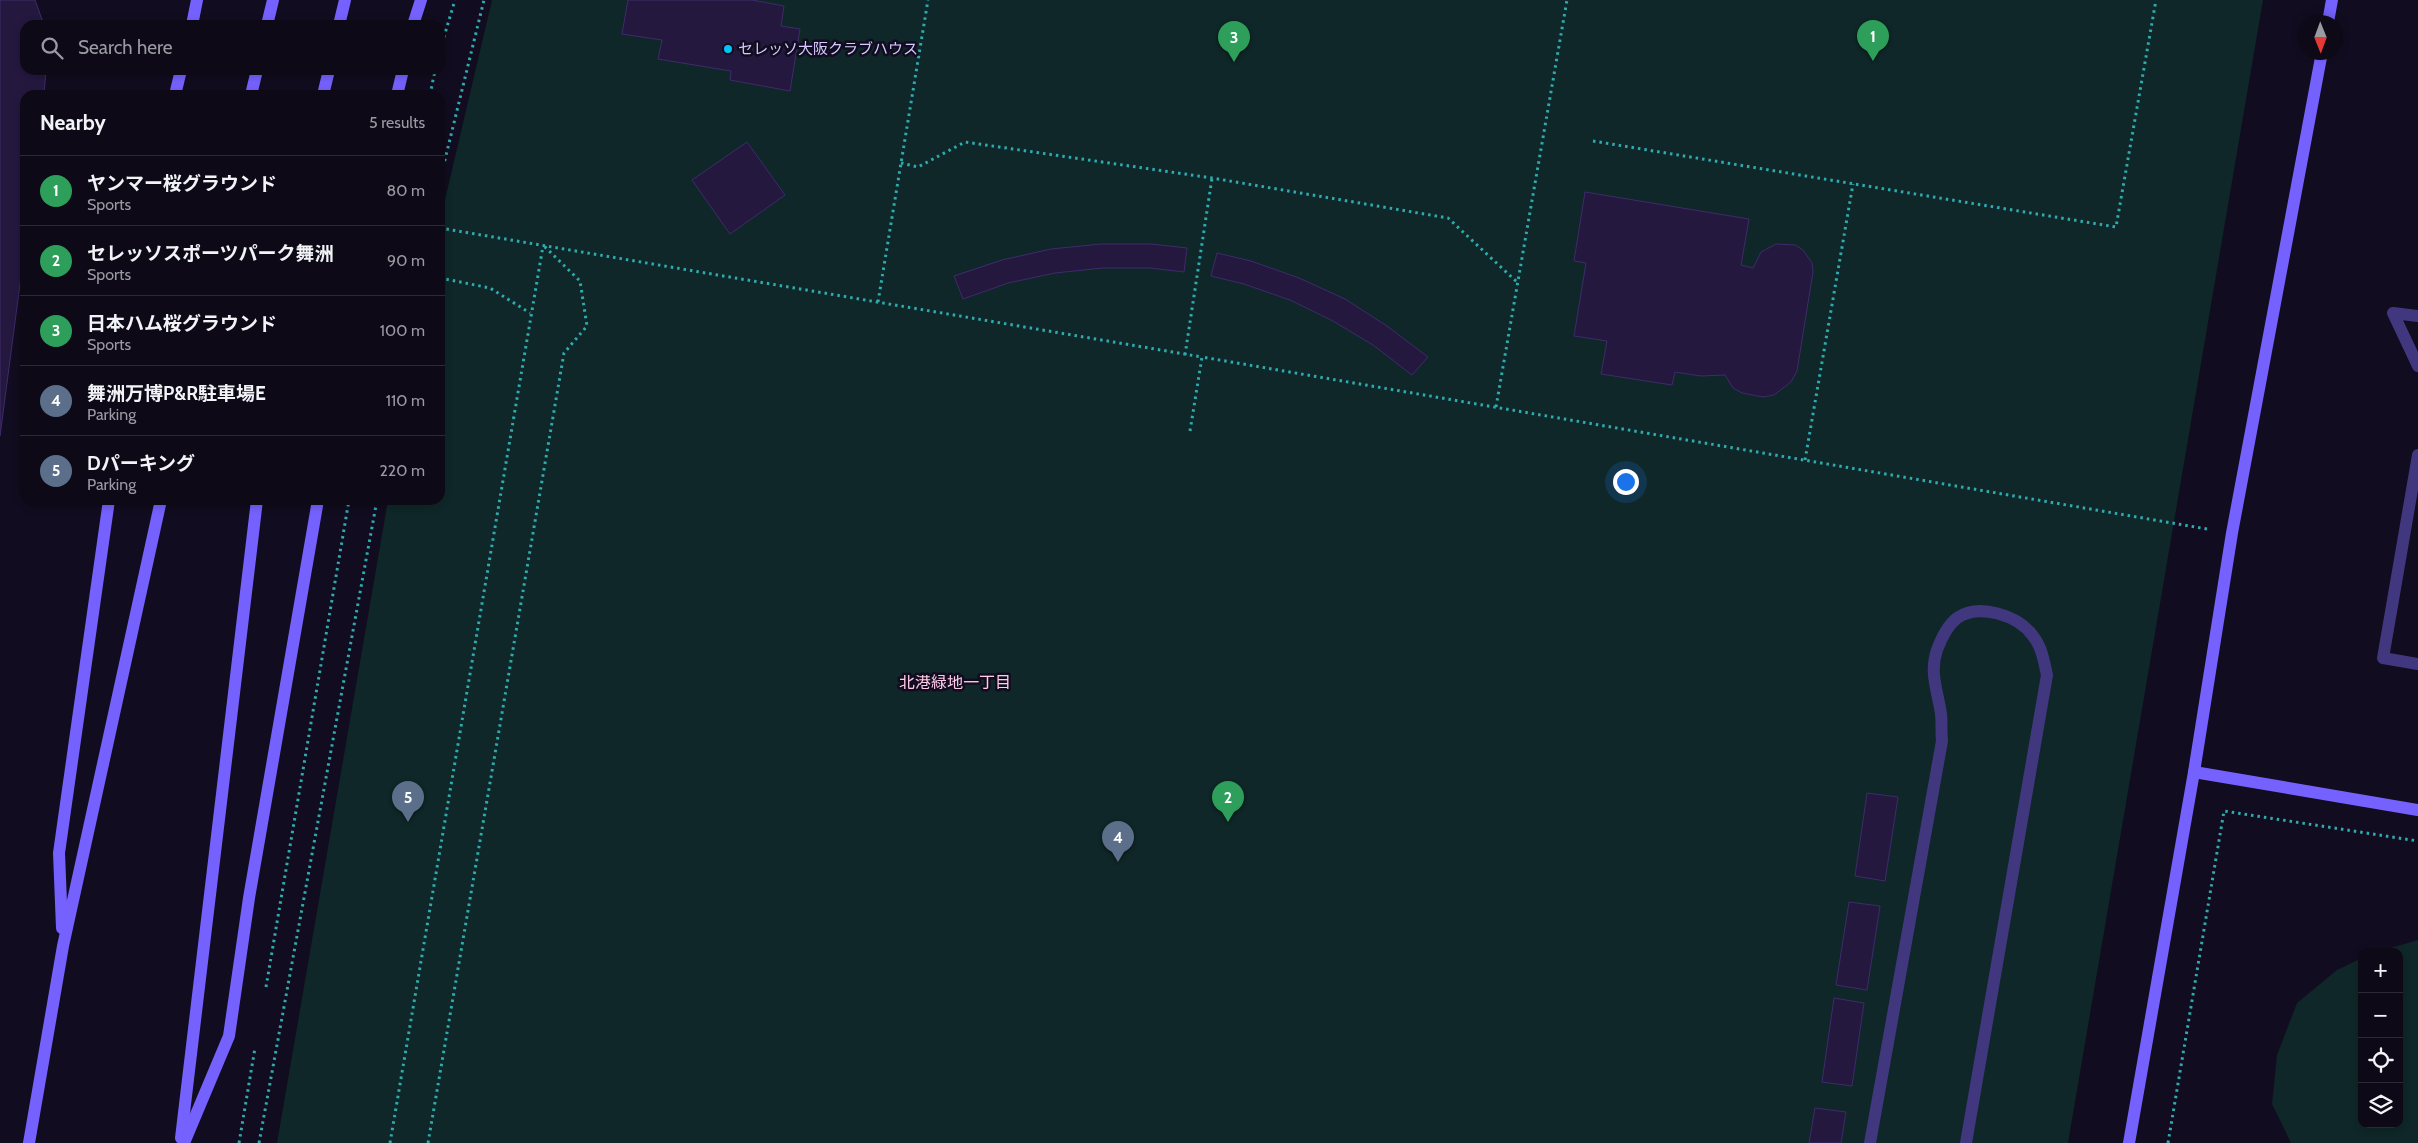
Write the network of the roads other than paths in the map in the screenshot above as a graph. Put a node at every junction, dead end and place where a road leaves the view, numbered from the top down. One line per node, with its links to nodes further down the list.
1 (198, 0): 7 (street)
2 (273, 0): 8 (street)
3 (345, 0): 9 (street)
4 (421, 0): 10 (street)
5 (2332, 0): 6 (street)
6 (2329, 15)
7 (193, 20)
8 (268, 20)
9 (340, 20)
10 (415, 20)
11 (2321, 60): 28 (street)
12 (180, 75): 16 (street)
13 (256, 75): 17 (street)
14 (328, 75): 18 (street)
15 (402, 75): 19 (street)
16 (177, 90)
17 (252, 90)
18 (324, 90)
19 (398, 90)
20 (2418, 316): 21 (street)
21 (2418, 366)
22 (2418, 455): 27 (street)
23 (108, 505): 30 (street)
24 (160, 505): 30 (street)
25 (256, 505): 32 (street)
26 (317, 505): 32 (street)
27 (2418, 664)
28 (2194, 772): 29 (street); 35 (street)
29 (2418, 810)
30 (63, 946): 31 (street)
31 (29, 1143)
32 (182, 1143)
33 (1870, 1143): 34 (street)
34 (1966, 1143)
35 (2129, 1143)

